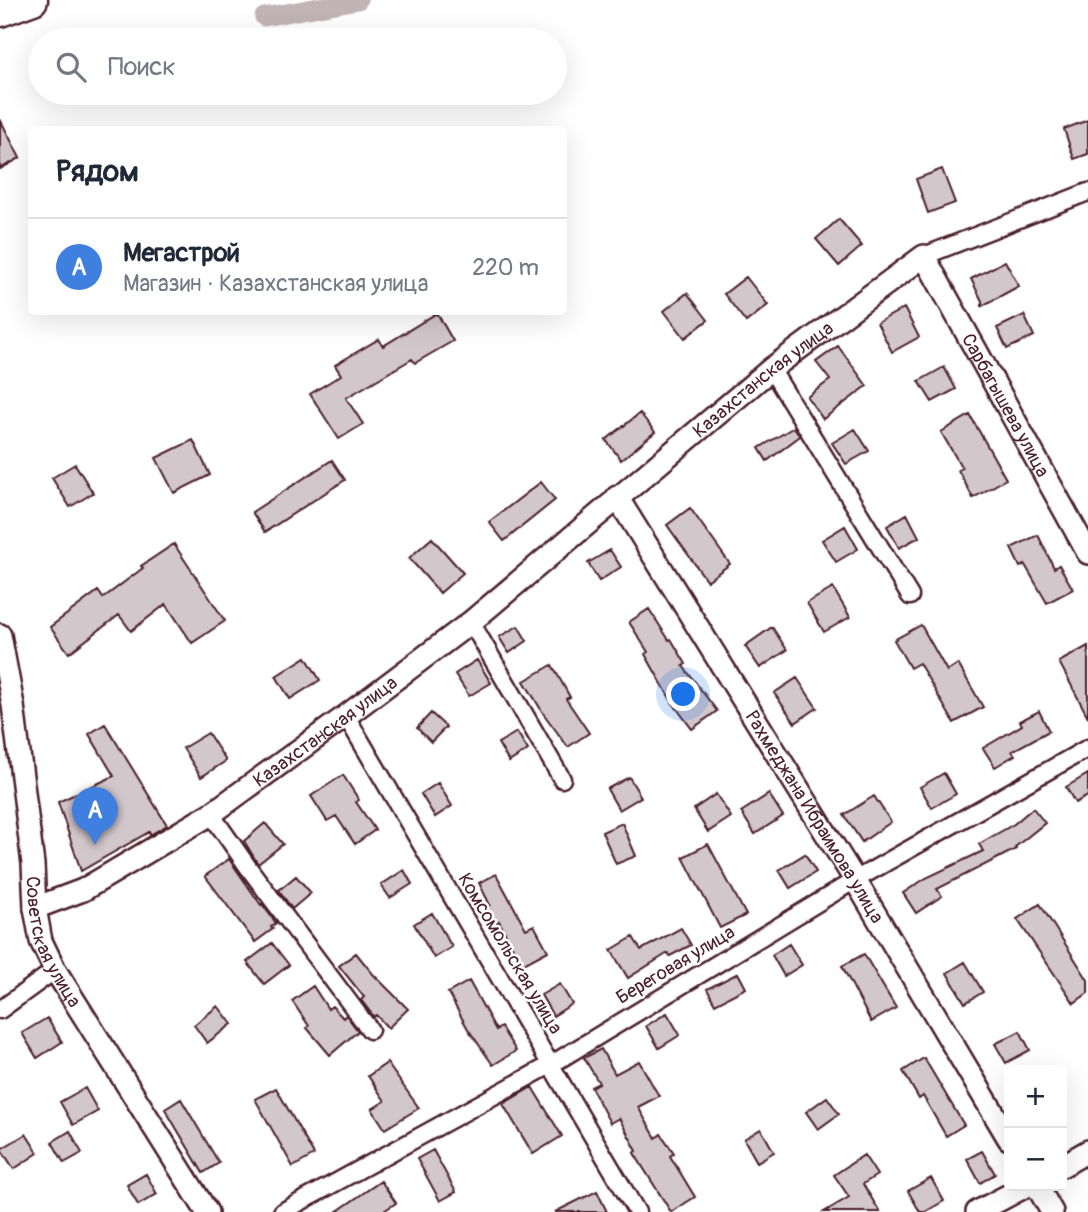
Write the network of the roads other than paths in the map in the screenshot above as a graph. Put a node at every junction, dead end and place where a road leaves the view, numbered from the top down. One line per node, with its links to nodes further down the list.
1 (33, 0): 2 (highway)
2 (0, 12)
3 (1088, 192): 4 (street, Казахстанская улица)
4 (924, 256): 5 (street, Казахстанская улица); 7 (street, Сарбагышева улица)
5 (771, 369): 6 (street, Казахстанская улица); 8 (street)
6 (617, 497): 9 (street, Казахстанская улица); 15 (street, Рахмеджана Ибраимова улица)
7 (1088, 553)
8 (910, 596)
9 (471, 622): 11 (street, Казахстанская улица); 13 (street)
10 (0, 635): 16 (street, Советская улица)
11 (346, 716): 14 (street, Казахстанская улица); 20 (street, Комсомольская улица)
12 (1088, 748): 15 (street, Береговая улица)
13 (562, 779)
14 (211, 814): 16 (street, Казахстанская улица); 19 (street)
15 (855, 880): 20 (street, Береговая улица); 21 (street, Рахмеджана Ибраимова улица)
16 (34, 908): 17 (street, Советская улица)
17 (55, 970): 18 (street); 26 (street, Советская улица)
18 (0, 1010)
19 (370, 1030)
20 (552, 1064): 27 (street, Береговая улица); 28 (street, Комсомольская улица)
21 (1004, 1131)
22 (1088, 1151): 23 (street)
23 (1067, 1163)
24 (1017, 1191): 29 (street)
25 (1040, 1191): 30 (street)
26 (207, 1212)
27 (282, 1212)
28 (637, 1212)
29 (977, 1212)
30 (1052, 1212)

